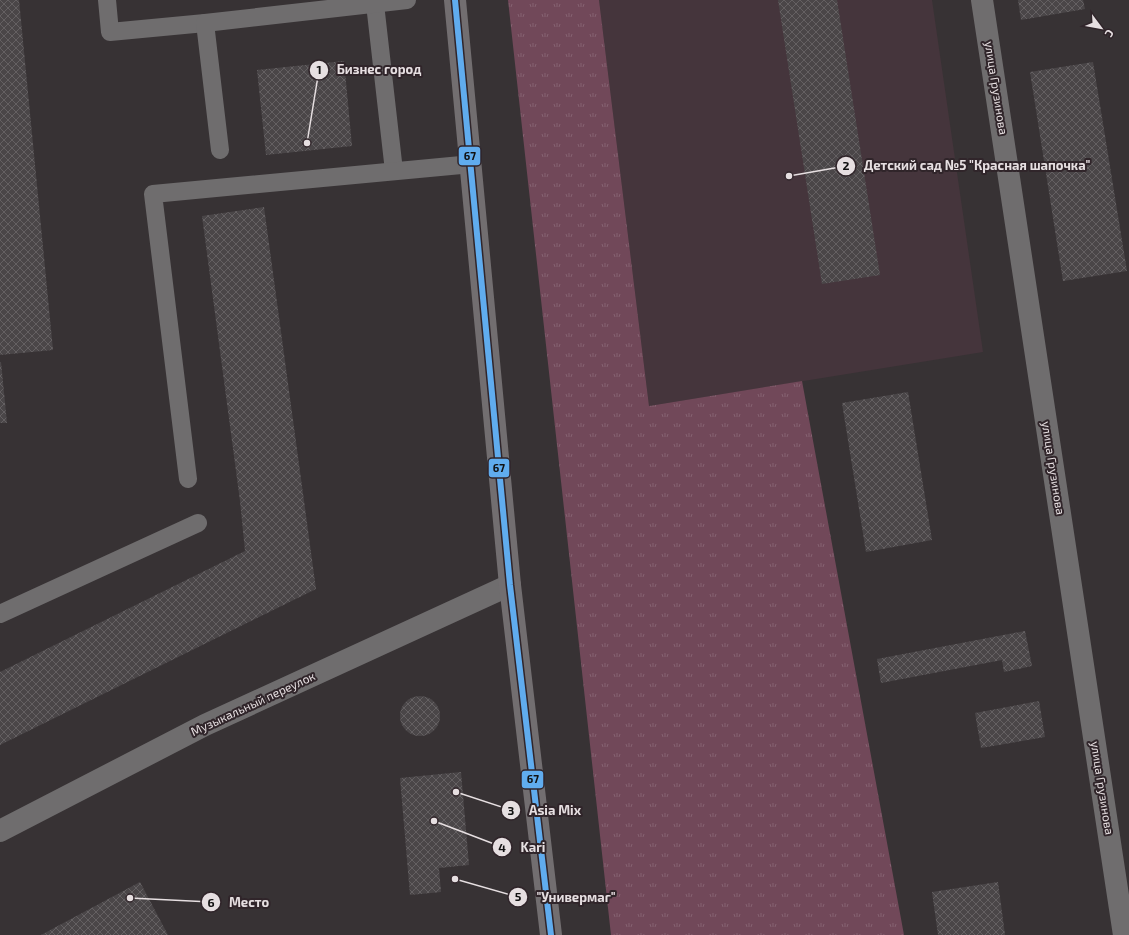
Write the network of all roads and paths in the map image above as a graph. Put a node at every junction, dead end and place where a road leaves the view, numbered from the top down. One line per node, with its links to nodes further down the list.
1 (107, 0): 6 (lane)
2 (407, 0): 5 (lane)
3 (455, 0): 8 (main road)
4 (982, 0): 16 (street, улица Грузинова)
5 (375, 4): 6 (lane); 9 (lane)
6 (205, 23): 7 (lane)
7 (220, 150)
8 (472, 164): 9 (lane); 12 (main road)
9 (394, 171): 10 (lane)
10 (188, 479)
11 (198, 523): 13 (lane)
12 (510, 585): 14 (street, Музыкальный переулок); 15 (main road)
13 (0, 614)
14 (0, 831)
15 (551, 935)
16 (1124, 935)

